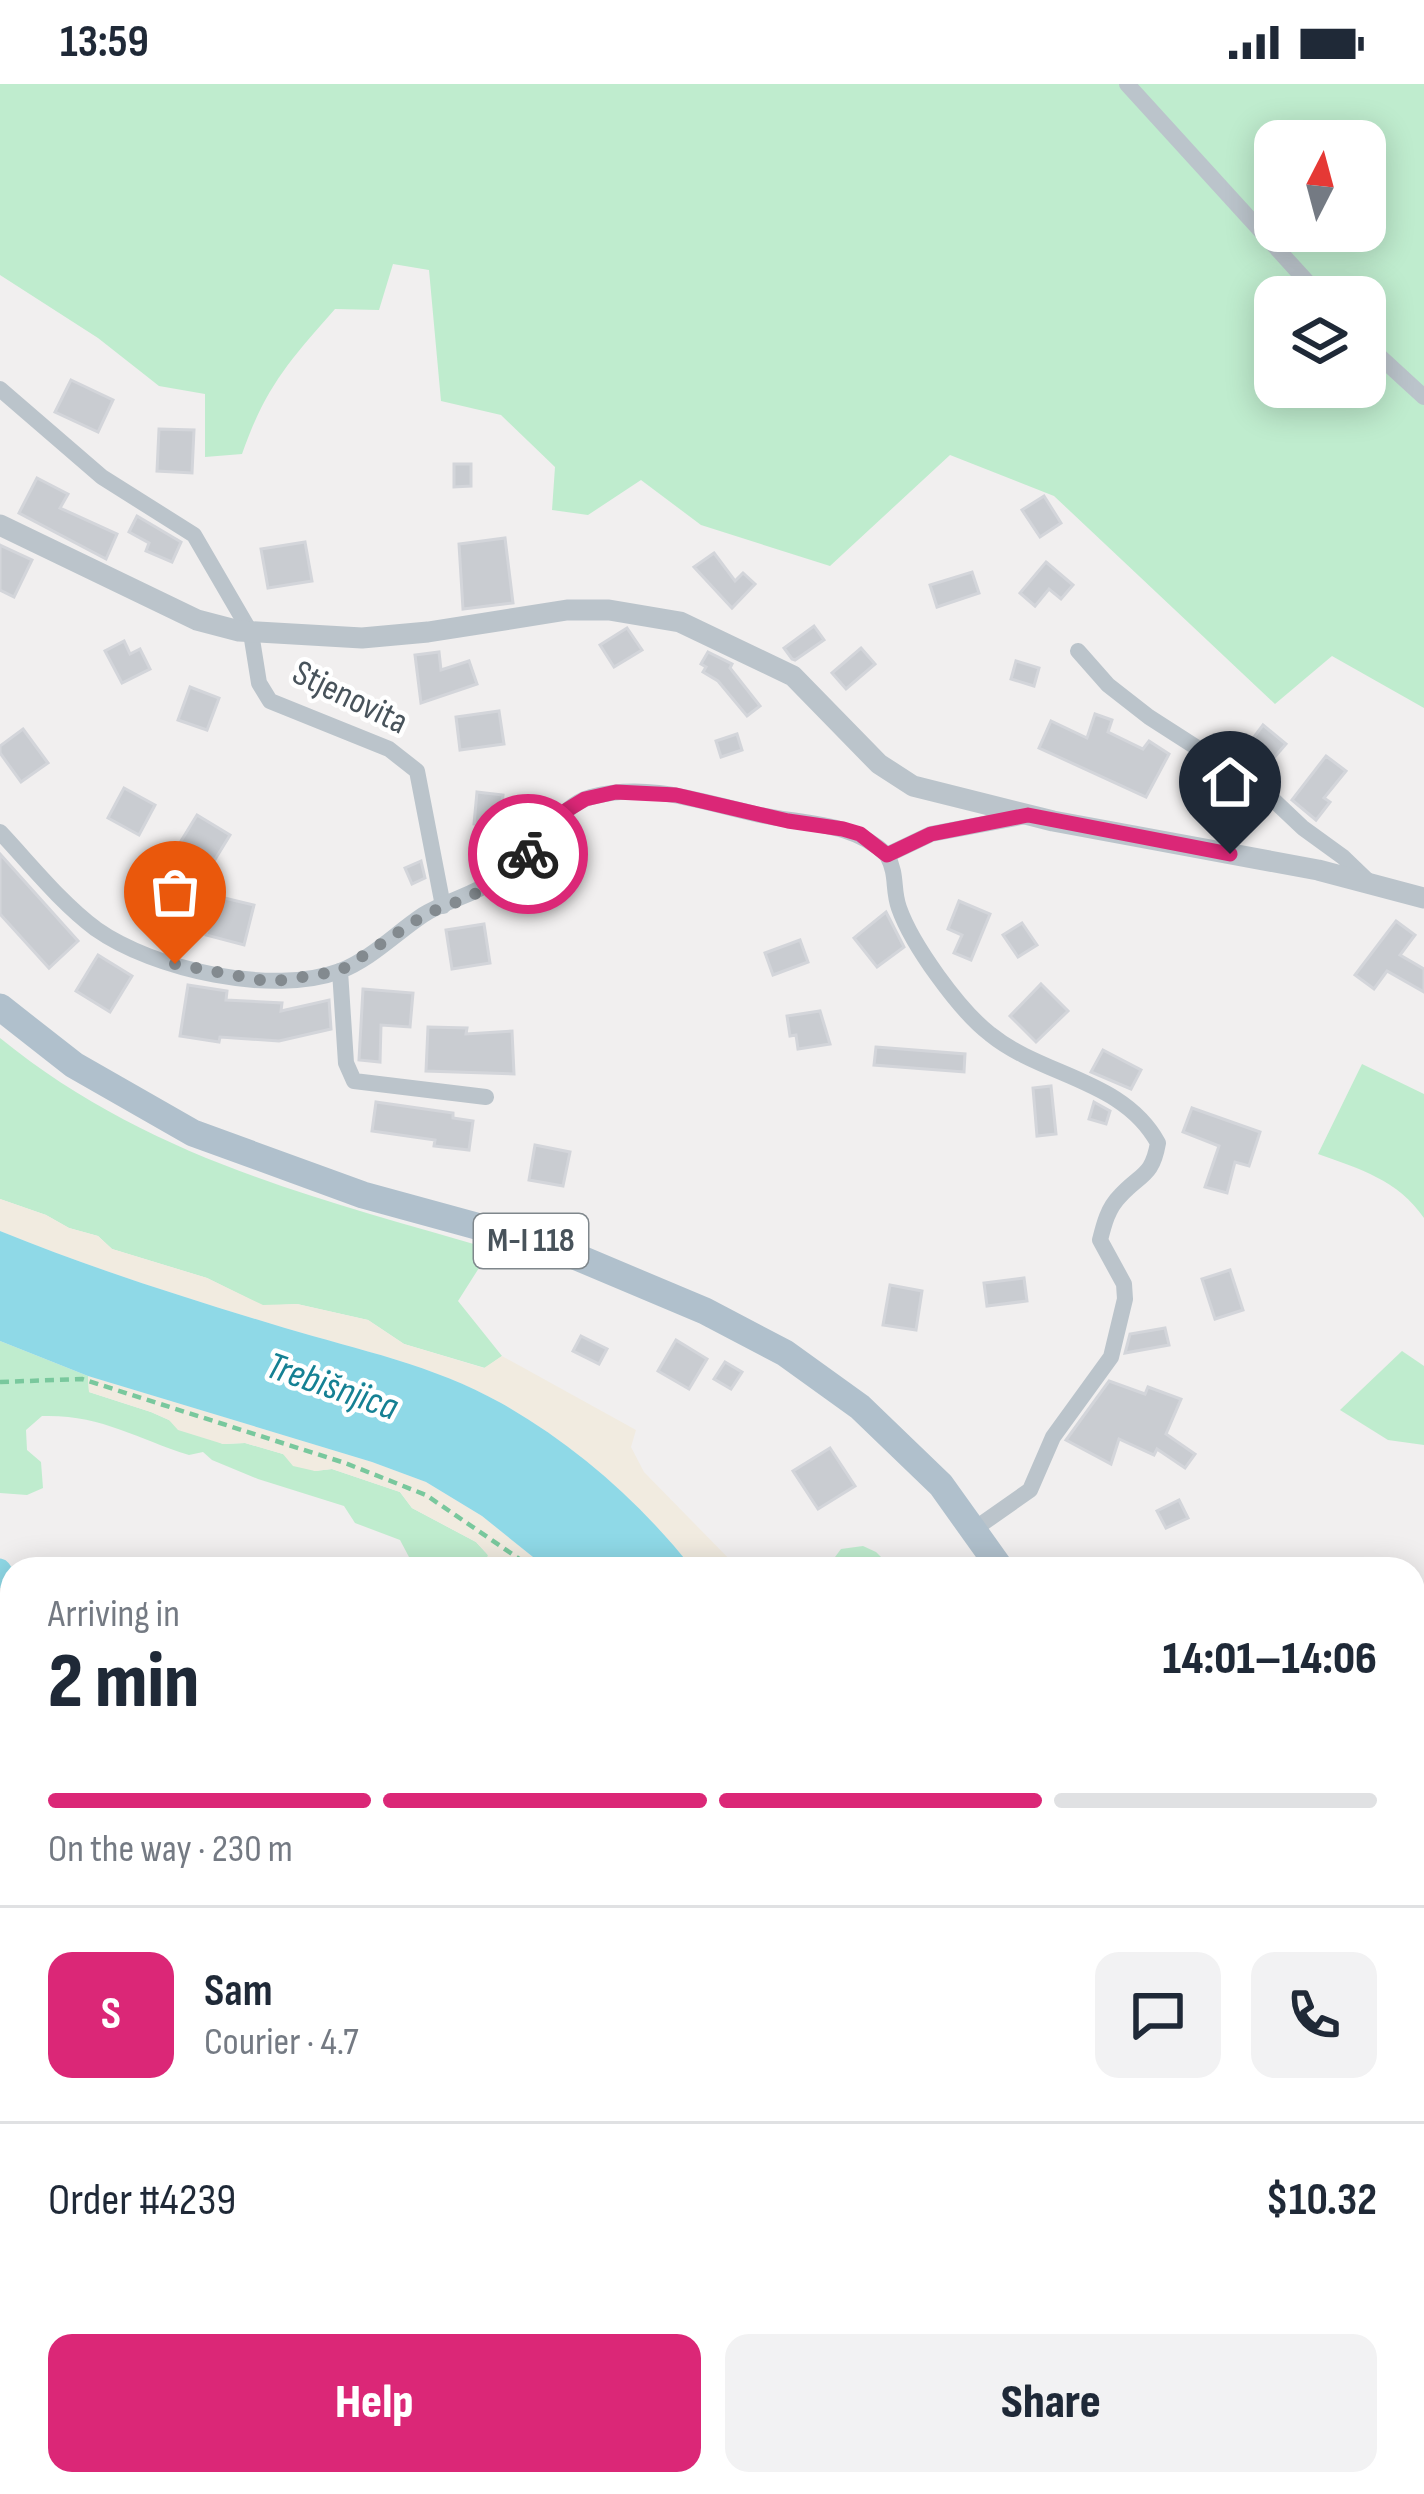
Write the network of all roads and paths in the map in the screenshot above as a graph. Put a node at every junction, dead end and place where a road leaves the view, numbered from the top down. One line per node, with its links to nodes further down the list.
1 (1127, 84): 2 (street)
2 (1302, 276)
3 (1386, 362): 5 (street)
4 (0, 389): 7 (street, Stjenovita)
5 (1424, 397)
6 (0, 525): 7 (street)
7 (251, 633): 9 (street); 14 (street, Stjenovita)
8 (1078, 651): 12 (street)
9 (1028, 815): 11 (street); 12 (street)
10 (0, 832): 15 (street)
11 (887, 855): 14 (street); 19 (street)
12 (1368, 881): 13 (street)
13 (1424, 898)
14 (443, 906): 15 (street)
15 (340, 971): 17 (street)
16 (0, 1007): 19 (main road, M-I 118)
17 (486, 1097)
18 (0, 1382): 20 (path)
19 (973, 1530): 21 (main road, M-I 118)
20 (516, 1557)
21 (992, 1557)

